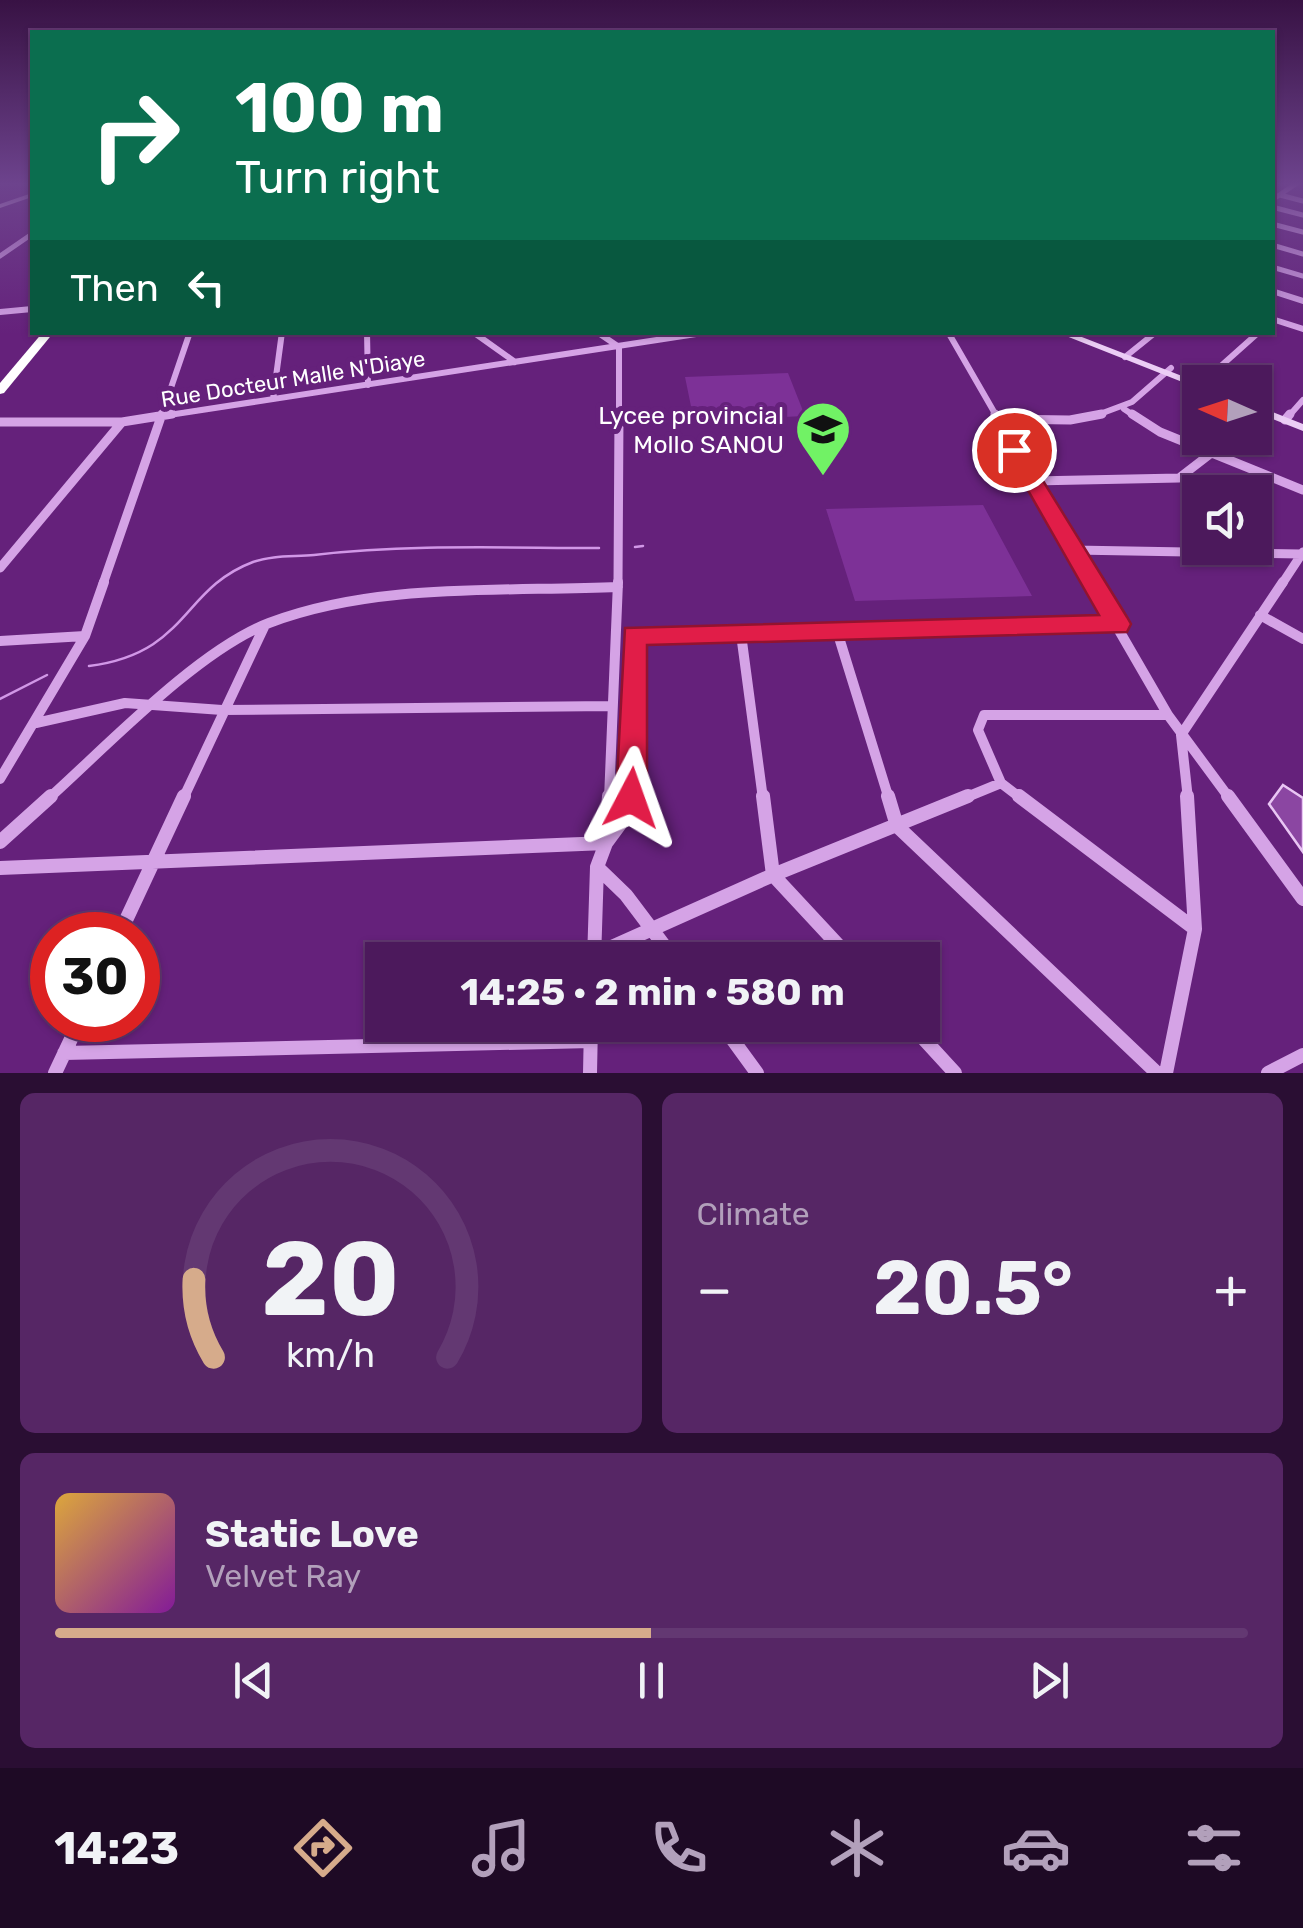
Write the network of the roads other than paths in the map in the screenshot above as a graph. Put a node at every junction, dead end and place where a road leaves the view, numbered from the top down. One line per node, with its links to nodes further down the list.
1 (30, 235): 4 (street)
2 (1275, 246): 3 (street)
3 (1303, 254)
4 (0, 256)
5 (1275, 268): 6 (street)
6 (1303, 276)
7 (1275, 292): 8 (street)
8 (1303, 301)
9 (30, 308): 10 (street)
10 (0, 312)
11 (1275, 320): 12 (street)
12 (1303, 329)
13 (47, 335): 32 (highway)
14 (189, 335): 38 (street)
15 (282, 335): 33 (street)
16 (367, 335): 31 (street)
17 (477, 335): 27 (street)
18 (601, 335): 25 (street)
19 (691, 335): 25 (street, Rue Docteur Malle N'Diaye)
20 (950, 335): 40 (street)
21 (1069, 335): 26 (main road)
22 (1087, 335): 26 (main road)
23 (1152, 335): 26 (street)
24 (1255, 335): 28 (street)
25 (619, 347): 27 (street, Rue Docteur Malle N'Diaye); 53 (street)
26 (1128, 354): 29 (main road)
27 (515, 362): 31 (street, Rue Docteur Malle N'Diaye)
28 (1223, 365)
29 (1169, 370): 30 (main road); 35 (street)
30 (1182, 375)
31 (368, 385): 33 (street, Rue Docteur Malle N'Diaye)
32 (0, 390)
33 (273, 399): 38 (street, Rue Docteur Malle N'Diaye)
34 (1303, 400): 39 (street)
35 (1124, 409): 40 (street); 45 (street)
36 (1272, 410): 39 (main road)
37 (1272, 413): 39 (main road)
38 (162, 417): 43 (street, Rue Docteur Malle N'Diaye); 61 (street)
39 (1288, 418): 41 (main road); 44 (main road)
40 (996, 419): 48 (street)
41 (1303, 420)
42 (0, 422): 43 (street, Rue Docteur Malle N'Diaye)
43 (122, 422): 52 (street)
44 (1303, 428)
45 (1182, 440)
46 (1210, 455): 48 (street)
47 (1221, 455): 49 (street)
48 (1033, 481): 50 (street)
49 (1303, 490)
50 (1074, 550): 51 (street); 56 (street)
51 (1302, 553): 54 (street)
52 (0, 568)
53 (618, 588): 55 (street); 59 (street)
54 (1260, 615): 62 (street); 69 (street)
55 (266, 624): 64 (street); 66 (street)
56 (1118, 624): 57 (street); 67 (street)
57 (837, 631): 58 (street); 72 (street)
58 (740, 634): 60 (street); 78 (street)
59 (618, 635): 60 (street); 65 (street)
60 (634, 635): 74 (street)
61 (85, 636): 63 (street); 68 (street)
62 (1303, 638)
63 (0, 641)
64 (156, 704): 66 (street); 68 (street); 73 (street)
65 (612, 706): 66 (street); 74 (street)
66 (222, 710): 75 (street)
67 (1168, 715): 69 (street); 71 (street)
68 (36, 723): 70 (street)
69 (1181, 735): 79 (street); 81 (street)
70 (0, 779)
71 (1001, 783): 72 (street); 81 (street)
72 (898, 826): 78 (street); 98 (street)
73 (0, 842)
74 (606, 843): 75 (street); 77 (street)
75 (152, 864): 76 (street); 80 (street)
76 (0, 868)
77 (596, 868): 82 (street); 83 (street)
78 (773, 875): 82 (street); 86 (street)
79 (1303, 899)
80 (130, 912)
81 (1195, 929): 99 (street)
82 (654, 930): 84 (street); 85 (street)
83 (594, 942)
84 (628, 942)
85 (662, 942)
86 (835, 942)
87 (69, 1042): 92 (street)
88 (365, 1042): 92 (street)
89 (591, 1042): 95 (street)
90 (734, 1042): 96 (street)
91 (927, 1042): 97 (street)
92 (64, 1053): 94 (street)
93 (1303, 1055): 100 (street)
94 (54, 1073)
95 (590, 1073)
96 (757, 1073)
97 (955, 1073)
98 (1157, 1073)
99 (1166, 1073)
100 (1268, 1073)

